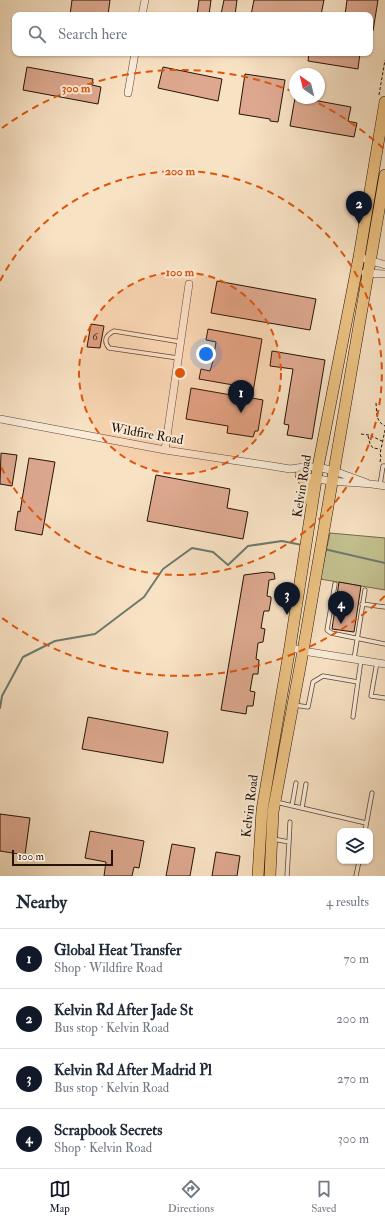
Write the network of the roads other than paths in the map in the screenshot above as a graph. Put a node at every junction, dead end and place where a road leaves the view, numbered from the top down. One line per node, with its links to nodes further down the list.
1 (145, 0): 2 (street)
2 (143, 12)
3 (134, 56): 4 (street)
4 (128, 93)
5 (385, 102): 7 (main road, Kelvin Road)
6 (384, 178): 7 (main road); 8 (main road, Kelvin Road)
7 (370, 194): 8 (main road, Kelvin Road)
8 (364, 258): 9 (street); 10 (main road, Kelvin Road)
9 (385, 265)
10 (362, 272): 11 (street); 19 (main road, Kelvin Road); 21 (main road, Kelvin Road)
11 (385, 274)
12 (189, 284): 13 (street)
13 (181, 342): 14 (street); 14 (lane)
14 (178, 358): 16 (street)
15 (0, 420): 16 (street, Wildfire Road)
16 (165, 450): 18 (street, Wildfire Road)
17 (384, 466): 23 (lane)
18 (290, 469): 19 (street, Wildfire Road); 20 (street, Wildfire Road)
19 (317, 473): 20 (street, Wildfire Road); 21 (street, Wildfire Road); 21 (street, Wildfire Road); 24 (main road, Kelvin Road)
20 (301, 474): 24 (main road)
21 (333, 476): 22 (street, Wildfire Road); 22 (street, Wildfire Road); 32 (main road, Kelvin Road)
22 (368, 483): 23 (street, Wildfire Road)
23 (382, 485)
24 (312, 506): 31 (main road, Kelvin Road)
25 (335, 584): 29 (lane)
26 (365, 590): 27 (lane)
27 (362, 604): 28 (lane); 29 (lane)
28 (385, 607)
29 (357, 638): 30 (lane); 33 (lane)
30 (385, 644)
31 (290, 647): 32 (street); 40 (main road, Kelvin Road)
32 (303, 651): 33 (street); 38 (main road, Kelvin Road)
33 (358, 659): 34 (street); 36 (lane)
34 (377, 662): 35 (street); 37 (lane)
35 (385, 664)
36 (358, 682): 38 (lane); 39 (lane)
37 (385, 698)
38 (293, 705): 41 (main road, Kelvin Road)
39 (353, 718)
40 (274, 741): 41 (main road); 54 (main road, Kelvin Road)
41 (286, 743): 45 (main road, Kelvin Road)
42 (296, 783): 46 (lane)
43 (306, 784): 47 (lane)
44 (372, 793): 49 (lane)
45 (275, 802): 46 (lane); 51 (main road, Kelvin Road)
46 (292, 806): 47 (lane)
47 (302, 808): 49 (lane)
48 (290, 822): 52 (lane)
49 (366, 823): 50 (lane)
50 (365, 828)
51 (272, 838): 52 (lane); 55 (main road, Kelvin Road)
52 (289, 842): 56 (lane)
53 (358, 864): 57 (lane)
54 (258, 876)
55 (270, 876)
56 (287, 876)
57 (356, 876)

